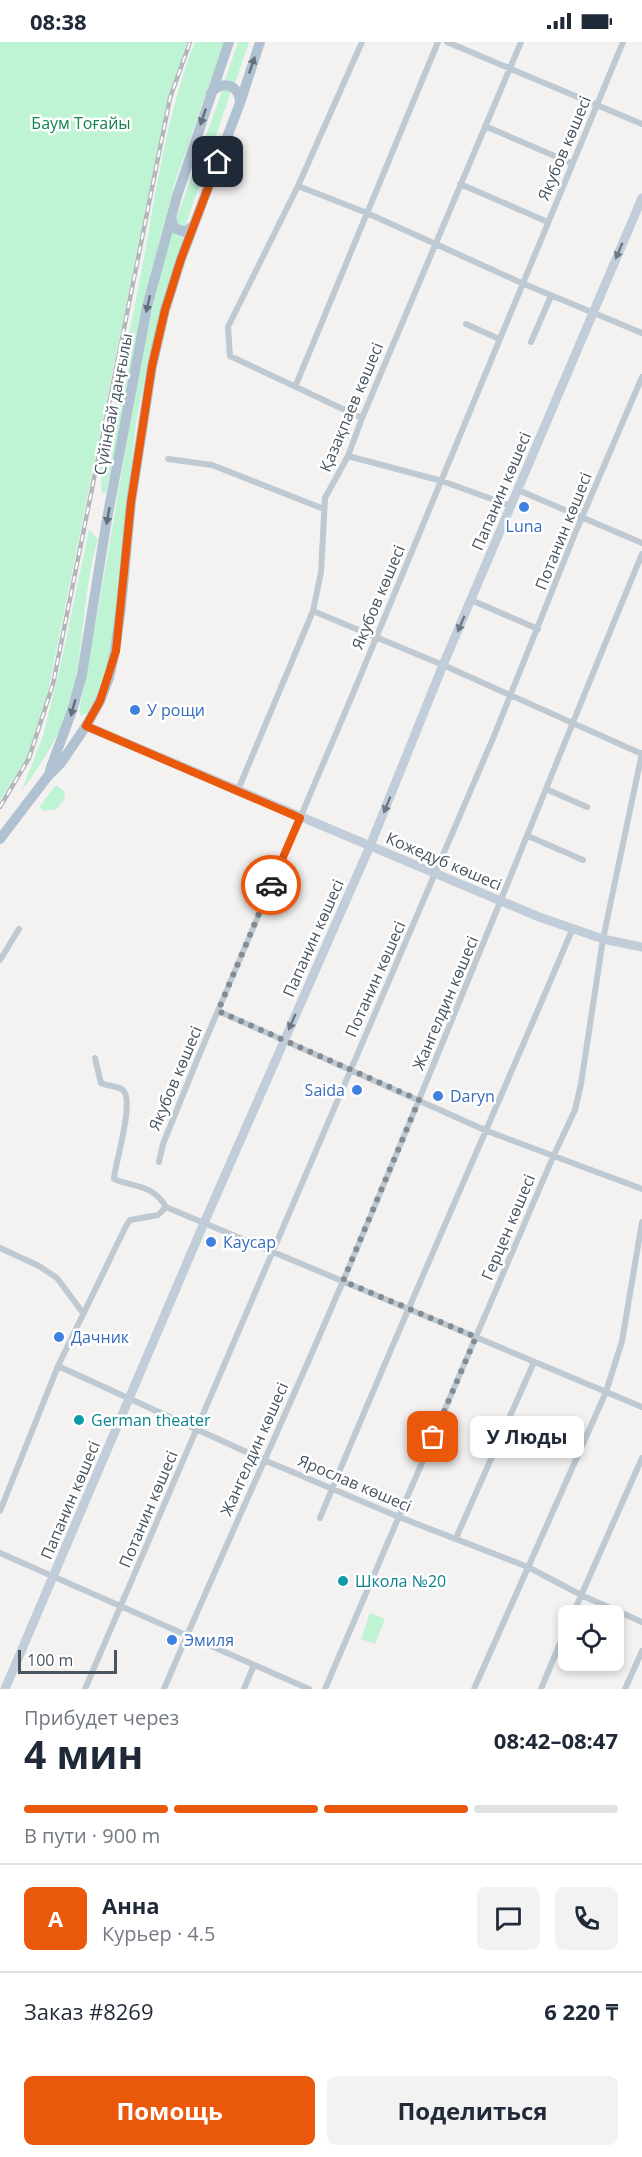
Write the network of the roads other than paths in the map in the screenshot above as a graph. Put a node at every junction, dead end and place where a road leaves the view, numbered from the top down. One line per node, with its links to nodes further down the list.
1 (229, 42): 9 (main road, Сүйінбай даңғылы)
2 (260, 42): 10 (main road, Сүйінбай даңғылы, one-way to 2)
3 (362, 42): 16 (street)
4 (438, 42): 18 (street)
5 (447, 42): 8 (street)
6 (521, 42): 8 (street, Қазақпаев көшесі)
7 (623, 42): 11 (street, Якубов көшесі)
8 (510, 67): 11 (street); 13 (street, Қазақпаев көшесі)
9 (211, 93): 10 (main road); 19 (main road, Сүйінбай даңғылы, one-way to 19)
10 (240, 102): 21 (main road, Сүйінбай даңғылы)
11 (597, 106): 12 (street); 14 (street, Якубов көшесі)
12 (642, 124)
13 (485, 126): 14 (street); 15 (street, Қазақпаев көшесі)
14 (571, 163): 20 (street, Якубов көшесі)
15 (460, 184): 20 (street); 22 (street, Қазақпаев көшесі)
16 (298, 186): 18 (street); 31 (street)
17 (642, 198): 25 (main road, Папанин көшесі, one-way to 25)
18 (367, 213): 22 (street); 31 (street)
19 (171, 217): 21 (main road); 51 (main road, Сүйінбай даңғылы, one-way to 51)
20 (548, 222): 23 (street, Якубов көшесі)
21 (195, 225): 49 (main road, Сүйінбай даңғылы)
22 (435, 244): 23 (street); 32 (street, Қазақпаев көшесі)
23 (524, 284): 24 (street); 28 (street, Якубов көшесі)
24 (551, 296): 25 (street); 29 (street)
25 (594, 313): 27 (street); 36 (main road, Папанин көшесі)
26 (466, 324): 28 (street)
27 (642, 333)
28 (499, 339): 35 (street, Якубов көшесі)
29 (531, 342)
30 (642, 377): 39 (street, Потанин көшесі)
31 (295, 387): 32 (street)
32 (362, 418): 33 (street, Қазақпаев көшесі)
33 (348, 456): 35 (street); 38 (street, Қазақпаев көшесі)
34 (168, 459): 38 (street)
35 (442, 481): 37 (street); 45 (street, Якубов көшесі)
36 (518, 490): 37 (main road, Папанин көшесі); 39 (street)
37 (511, 506): 42 (main road, Папанин көшесі)
38 (324, 509): 43 (street, Қазақпаев көшесі)
39 (583, 517): 40 (street); 44 (street, Потанин көшесі)
40 (642, 543)
41 (642, 554): 48 (street, Жангелдин көшесі)
42 (471, 600): 44 (street); 46 (main road, Папанин көшесі, one-way to 46)
43 (313, 611): 45 (street); 53 (street, Қазақпаев көшесі)
44 (538, 629): 47 (street, Потанин көшесі)
45 (375, 637): 46 (street); 55 (street, Якубов көшесі)
46 (443, 665): 47 (street); 58 (main road, Папанин көшесі, one-way to 58)
47 (510, 696): 48 (street); 60 (street, Потанин көшесі)
48 (572, 723): 50 (street); 52 (street, Жангелдин көшесі)
49 (86, 726): 51 (main road, Сүйінбай даңғылы); 53 (main road, Кожедуб көшесі)
50 (642, 753): 64 (street, Герцен көшесі)
51 (48, 776): 57 (main road, Сүйінбай даңғылы)
52 (546, 789): 54 (street); 56 (street, Жангелдин көшесі)
53 (238, 790): 55 (main road, Кожедуб көшесі)
54 (587, 807)
55 (300, 818): 58 (main road, Кожедуб көшесі); 67 (street, Якубов көшесі)
56 (528, 836): 59 (street); 61 (street, Жангелдин көшесі)
57 (0, 839)
58 (370, 846): 60 (main road, Кожедуб көшесі); 68 (main road, Папанин көшесі, one-way to 68)
59 (583, 860)
60 (435, 874): 61 (main road, Кожедуб көшесі); 70 (street, Потанин көшесі)
61 (501, 902): 63 (main road, Кожедуб көшесі); 71 (street, Жангелдин көшесі)
62 (19, 929): 66 (street)
63 (572, 930): 64 (main road, Кожедуб көшесі); 72 (street)
64 (603, 939): 65 (main road, Кожедуб көшесі); 73 (street, Герцен көшесі)
65 (642, 947)
66 (0, 960)
67 (218, 1011): 68 (street); 74 (street, Якубов көшесі)
68 (283, 1041): 70 (street); 78 (main road, Папанин көшесі)
69 (95, 1058): 76 (street)
70 (351, 1071): 71 (street); 80 (street, Потанин көшесі)
71 (419, 1100): 72 (street); 81 (street, Жангелдин көшесі)
72 (487, 1131): 73 (street); 82 (street)
73 (553, 1157): 75 (street); 84 (street, Герцен көшесі)
74 (159, 1162)
75 (642, 1189)
76 (166, 1207): 78 (street); 83 (street)
77 (642, 1222): 87 (street)
78 (204, 1223): 80 (street); 88 (main road, Папанин көшесі)
79 (0, 1248): 83 (street)
80 (273, 1251): 81 (street); 90 (street, Потанин көшесі)
81 (343, 1281): 82 (street); 92 (street, Жангелдин көшесі)
82 (408, 1308): 84 (street); 93 (street)
83 (83, 1313): 86 (street)
84 (476, 1337): 85 (street); 95 (street, Герцен көшесі)
85 (534, 1362): 87 (street); 97 (street)
86 (58, 1366): 88 (street, Ярослав көшесі); 94 (street)
87 (606, 1392): 89 (street); 99 (street)
88 (129, 1399): 90 (street, Ярослав көшесі); 100 (main road, Папанин көшесі)
89 (642, 1407)
90 (197, 1430): 92 (street, Ярослав көшесі); 102 (street, Потанин көшесі)
91 (642, 1458): 101 (street)
92 (264, 1460): 93 (street, Ярослав көшесі); 105 (street, Жангелдин көшесі)
93 (333, 1488): 95 (street, Ярослав көшесі); 96 (street)
94 (0, 1511)
95 (399, 1517): 97 (street, Ярослав көшесі); 114 (street, Герцен көшесі)
96 (320, 1518)
97 (456, 1538): 99 (street, Ярослав көшесі)
98 (0, 1553): 100 (street)
99 (528, 1567): 101 (street, Ярослав көшесі); 115 (street)
100 (54, 1576): 102 (street); 109 (main road, Папанин көшесі)
101 (581, 1595): 103 (street); 104 (street, Ярослав көшесі)
102 (121, 1605): 105 (street); 110 (street, Потанин көшесі)
103 (577, 1605)
104 (642, 1622)
105 (187, 1636): 108 (street); 111 (street, Жангелдин көшесі)
106 (558, 1647): 116 (street)
107 (642, 1651): 117 (street)
108 (254, 1665): 112 (street); 113 (street)
109 (5, 1689)
110 (86, 1689)
111 (164, 1689)
112 (244, 1689)
113 (309, 1689)
114 (325, 1689)
115 (474, 1689)
116 (540, 1689)
117 (625, 1689)

